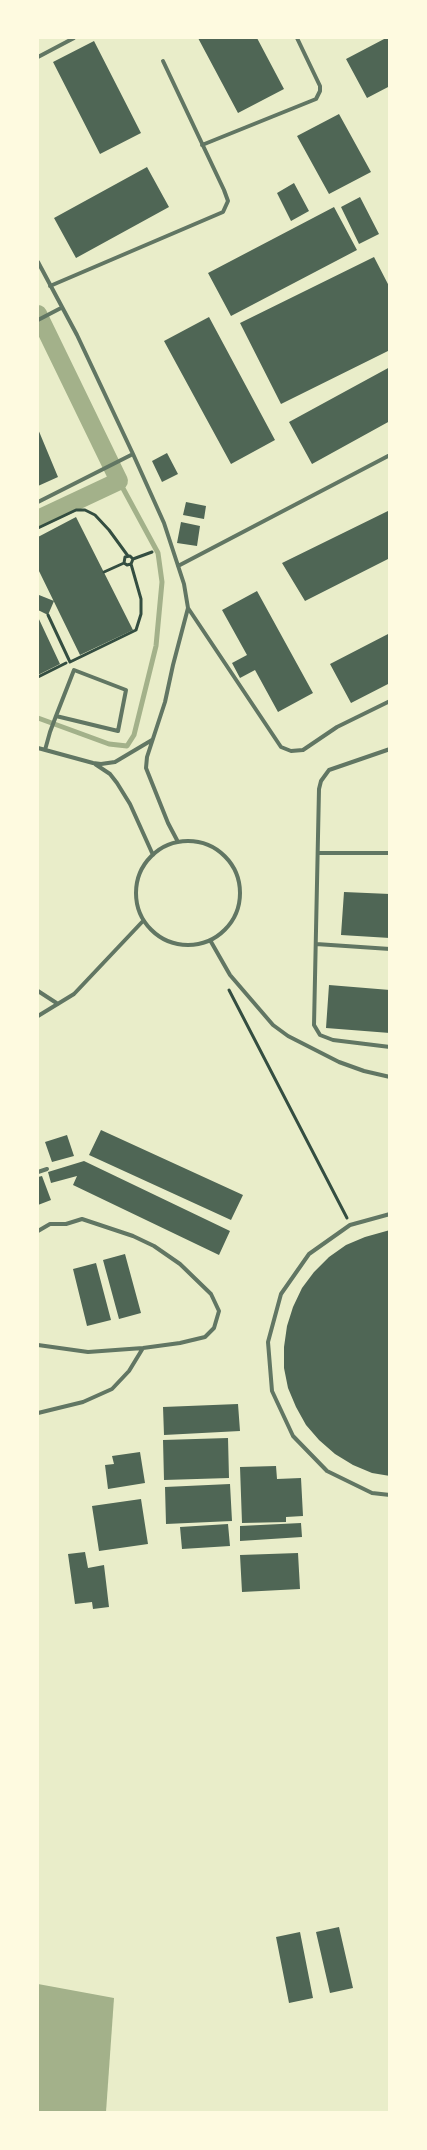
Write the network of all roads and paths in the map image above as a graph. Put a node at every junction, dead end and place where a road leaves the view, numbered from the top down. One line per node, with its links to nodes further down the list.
1 (74, 38): 3 (lane)
2 (297, 38): 5 (lane)
3 (38, 57)
4 (163, 61): 5 (lane)
5 (202, 145): 7 (lane)
6 (38, 262): 7 (lane)
7 (50, 286): 8 (lane)
8 (61, 308): 9 (lane); 10 (lane)
9 (38, 320)
10 (133, 454): 12 (lane); 19 (lane)
11 (390, 455): 19 (lane)
12 (38, 502)
13 (38, 528): 15 (path)
14 (152, 552): 16 (path)
15 (128, 556): 16 (path); 17 (path)
16 (133, 559): 18 (path)
17 (124, 563): 18 (path); 20 (path)
18 (131, 564): 23 (path)
19 (178, 566): 21 (lane)
20 (104, 572)
21 (188, 608): 26 (lane); 28 (lane)
22 (48, 615): 23 (path)
23 (70, 662): 24 (path); 25 (path)
24 (74, 670): 27 (lane); 27 (lane)
25 (38, 677)
26 (390, 701)
27 (55, 717): 31 (lane)
28 (152, 740): 32 (lane); 33 (lane)
29 (38, 748): 31 (lane)
30 (390, 749): 34 (lane)
31 (45, 750): 32 (lane)
32 (93, 763): 36 (lane)
33 (178, 842): 36 (lane); 38 (lane)
34 (318, 852): 35 (lane); 39 (lane)
35 (390, 853)
36 (153, 855): 37 (lane)
37 (143, 920): 38 (lane); 43 (lane)
38 (210, 940): 46 (lane)
39 (316, 944): 40 (lane); 45 (lane)
40 (390, 949)
41 (227, 987): 50 (path)
42 (38, 991): 43 (lane)
43 (58, 1004): 44 (lane)
44 (38, 1016)
45 (390, 1047)
46 (390, 1077)
47 (47, 1169): 48 (lane)
48 (38, 1172)
49 (390, 1214): 50 (lane)
50 (350, 1225): 55 (lane)
51 (38, 1231): 53 (lane)
52 (38, 1346): 53 (lane)
53 (143, 1348): 54 (lane)
54 (38, 1413)
55 (390, 1495)

